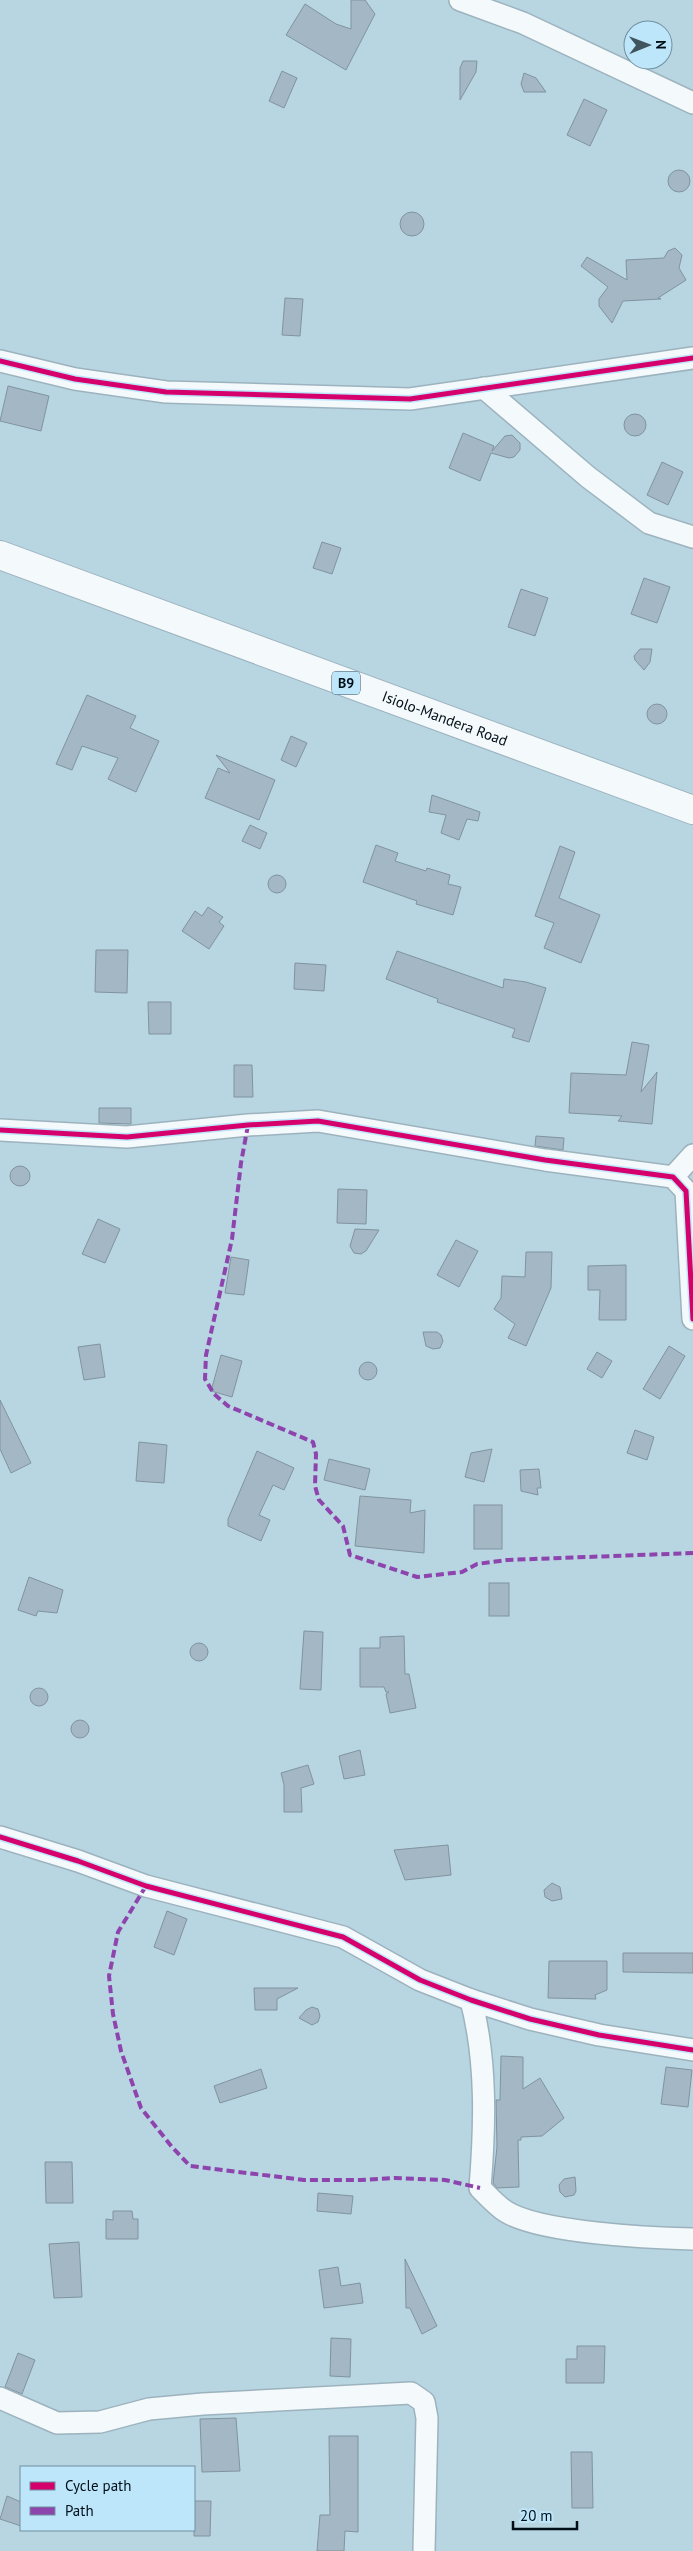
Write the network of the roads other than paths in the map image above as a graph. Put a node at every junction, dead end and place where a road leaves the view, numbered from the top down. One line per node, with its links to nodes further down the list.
1 (460, 0): 2 (street)
2 (693, 103)
3 (693, 358): 5 (street)
4 (0, 360): 5 (street)
5 (484, 388): 6 (street)
6 (693, 536)
7 (0, 555): 8 (highway, Isiolo-Mandera Road / B9)
8 (693, 810)
9 (0, 1130): 11 (street)
10 (693, 1155): 11 (street)
11 (674, 1177): 12 (street)
12 (693, 1319)
13 (0, 1837): 14 (street)
14 (471, 2000): 15 (street); 16 (street)
15 (693, 2050)
16 (693, 2239)
17 (0, 2398): 18 (street)
18 (424, 2551)

